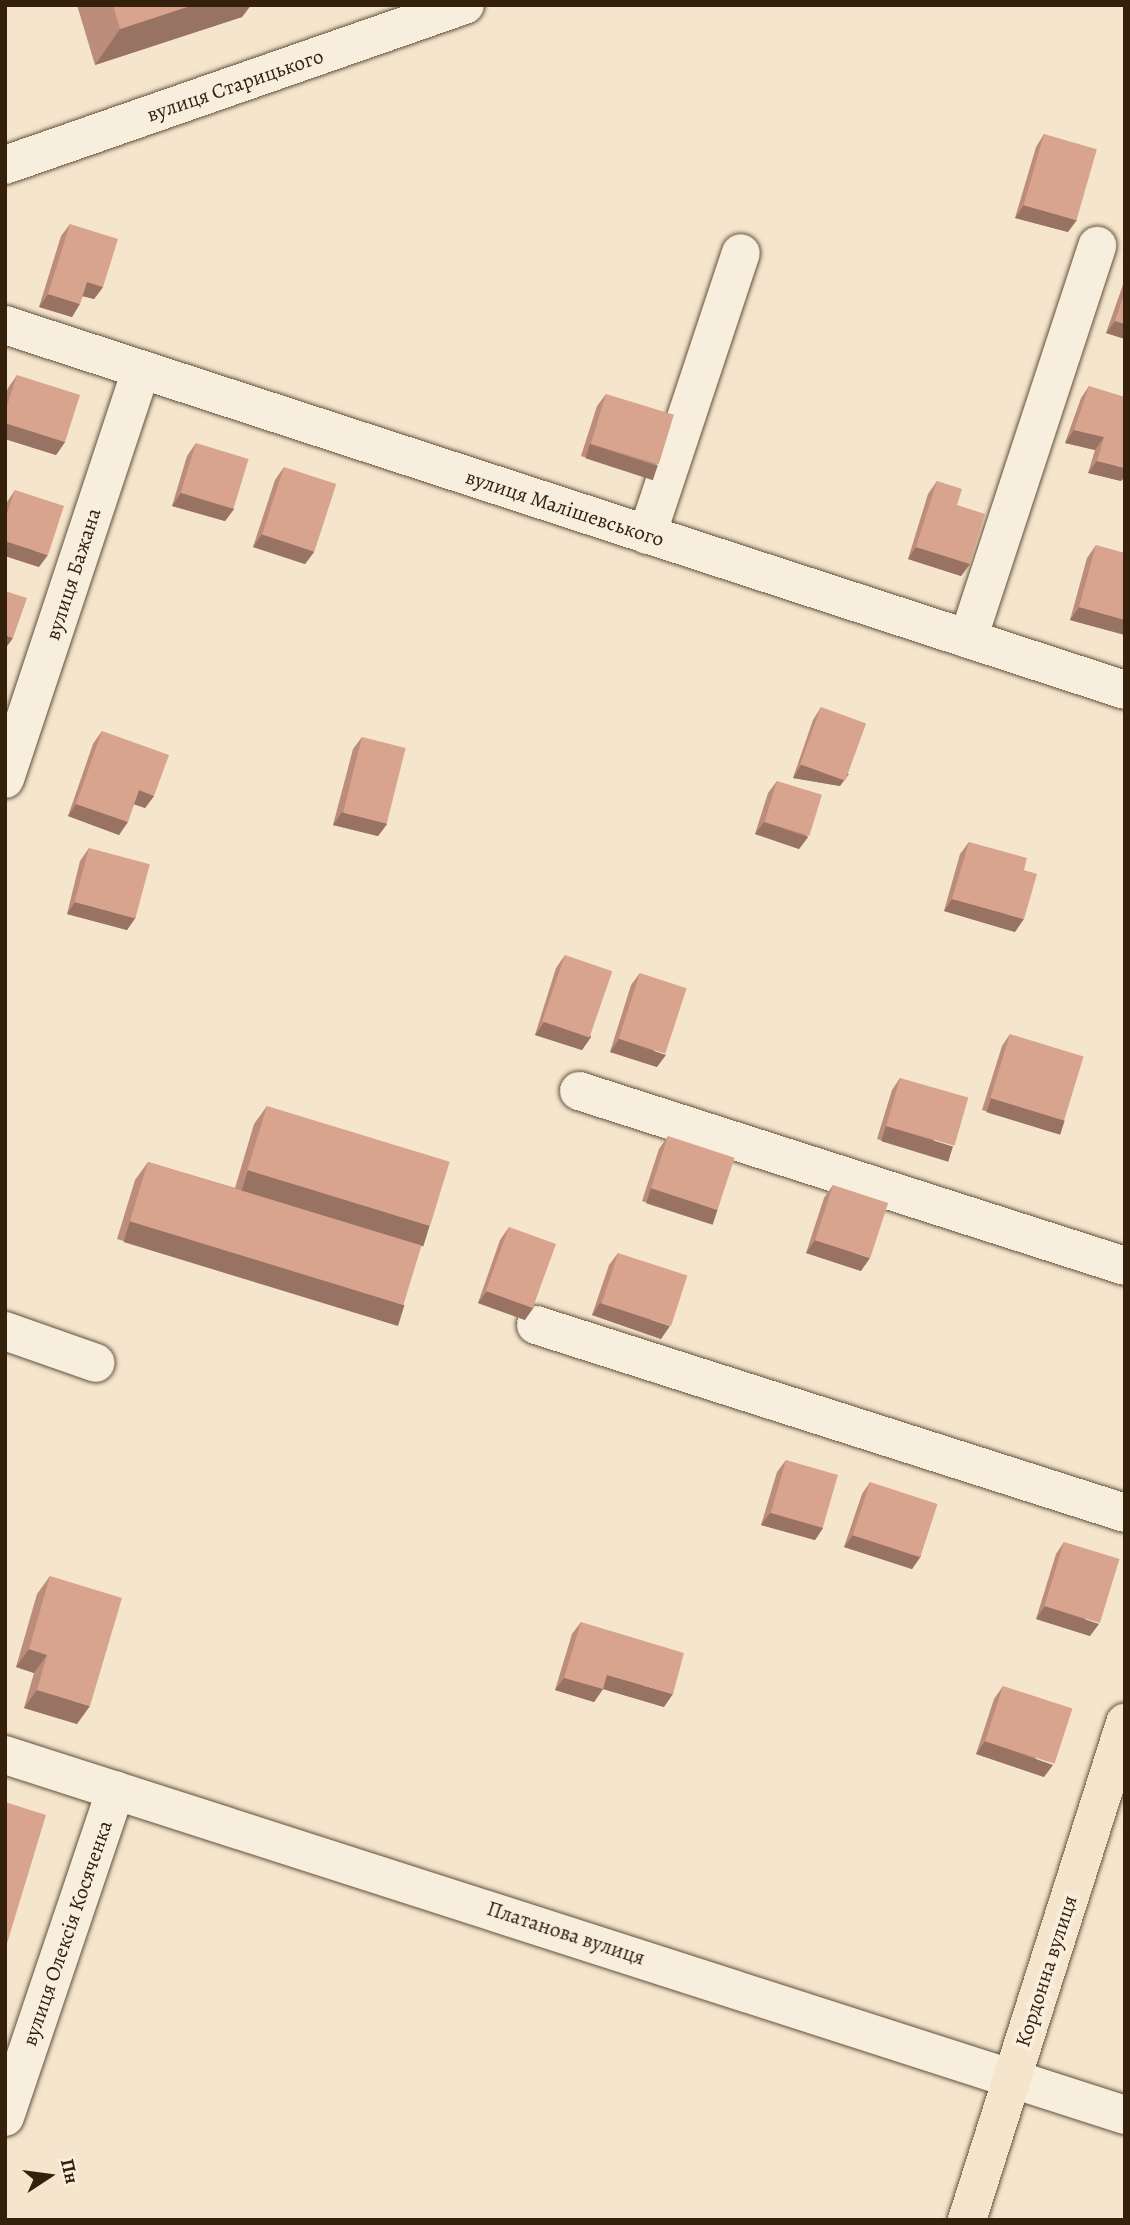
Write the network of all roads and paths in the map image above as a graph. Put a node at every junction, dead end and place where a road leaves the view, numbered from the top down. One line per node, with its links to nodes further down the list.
1 (445, 9): 2 (street, вулиця Старицького)
2 (5, 165)
3 (1097, 246): 8 (street)
4 (741, 253): 7 (street)
5 (5, 326): 6 (street, вулиця Малішевського)
6 (141, 370): 7 (street, вулиця Малішевського); 10 (street, вулиця Бажана)
7 (647, 534): 8 (street, вулиця Малішевського)
8 (968, 639): 9 (street, вулиця Малішевського)
9 (1125, 690)
10 (5, 779)
11 (579, 1091): 12 (street)
12 (1125, 1266)
13 (536, 1325): 16 (street)
14 (5, 1331): 15 (street)
15 (96, 1363)
16 (1125, 1513)
17 (1125, 1723): 20 (main road, Кордонна вулиця)
18 (5, 1755): 19 (street, Платанова вулиця)
19 (116, 1790): 20 (street, Платанова вулиця); 22 (street, вулиця Олексія Косяченка)
20 (1012, 2078): 21 (street, Платанова вулиця); 23 (main road, Кордонна вулиця)
21 (1125, 2115)
22 (5, 2117)
23 (967, 2220)

